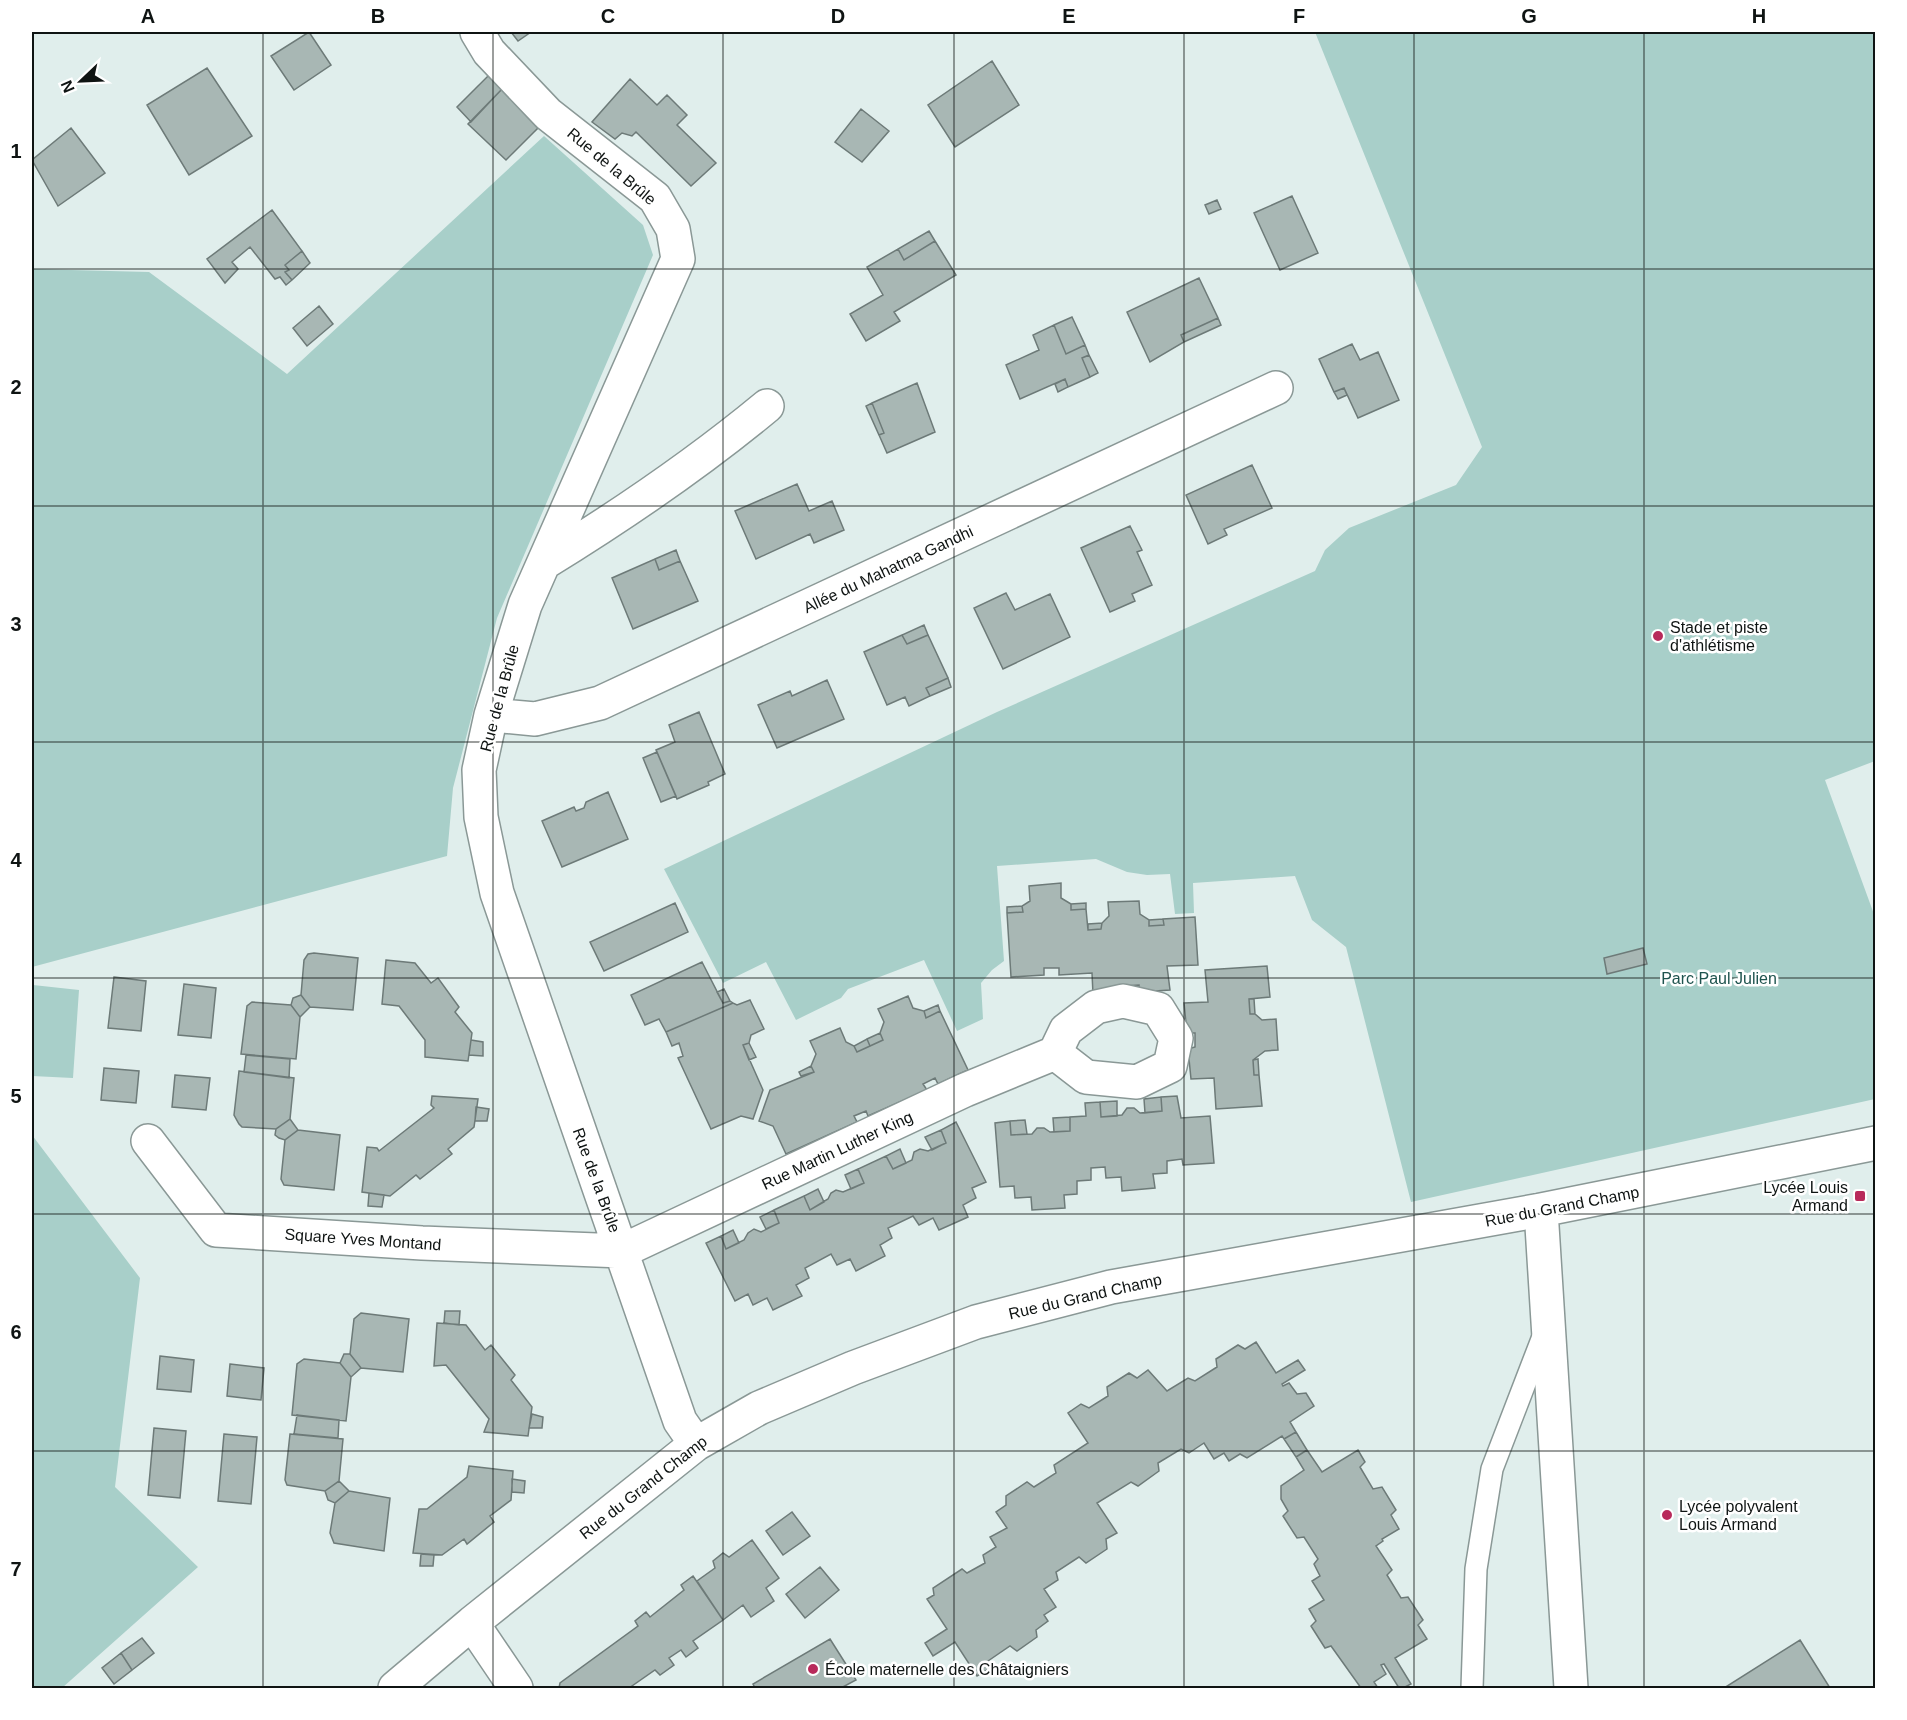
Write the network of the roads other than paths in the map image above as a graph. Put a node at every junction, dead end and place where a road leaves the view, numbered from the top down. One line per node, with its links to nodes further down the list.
1 (477, 32): 4 (street, Rue de la Brûle)
2 (1276, 388): 5 (street, Allée du Mahatma Gandhi)
3 (767, 406): 4 (street)
4 (544, 563): 5 (street, Rue de la Brûle)
5 (491, 716): 10 (street, Rue de la Brûle)
6 (1054, 1053): 10 (street, Rue Martin Luther King)
7 (148, 1141): 10 (street, Square Yves Montand)
8 (1875, 1143): 9 (street, Rue du Grand Champ)
9 (1541, 1210): 11 (street); 12 (street, Rue du Grand Champ)
10 (622, 1251): 12 (street, Rue de la Brûle)
11 (1549, 1322): 16 (lane); 17 (street)
12 (696, 1444): 13 (street, Rue du Grand Champ)
13 (472, 1623): 14 (street, Rue du Grand Champ); 15 (street)
14 (395, 1689)
15 (516, 1689)
16 (1472, 1689)
17 (1571, 1689)

